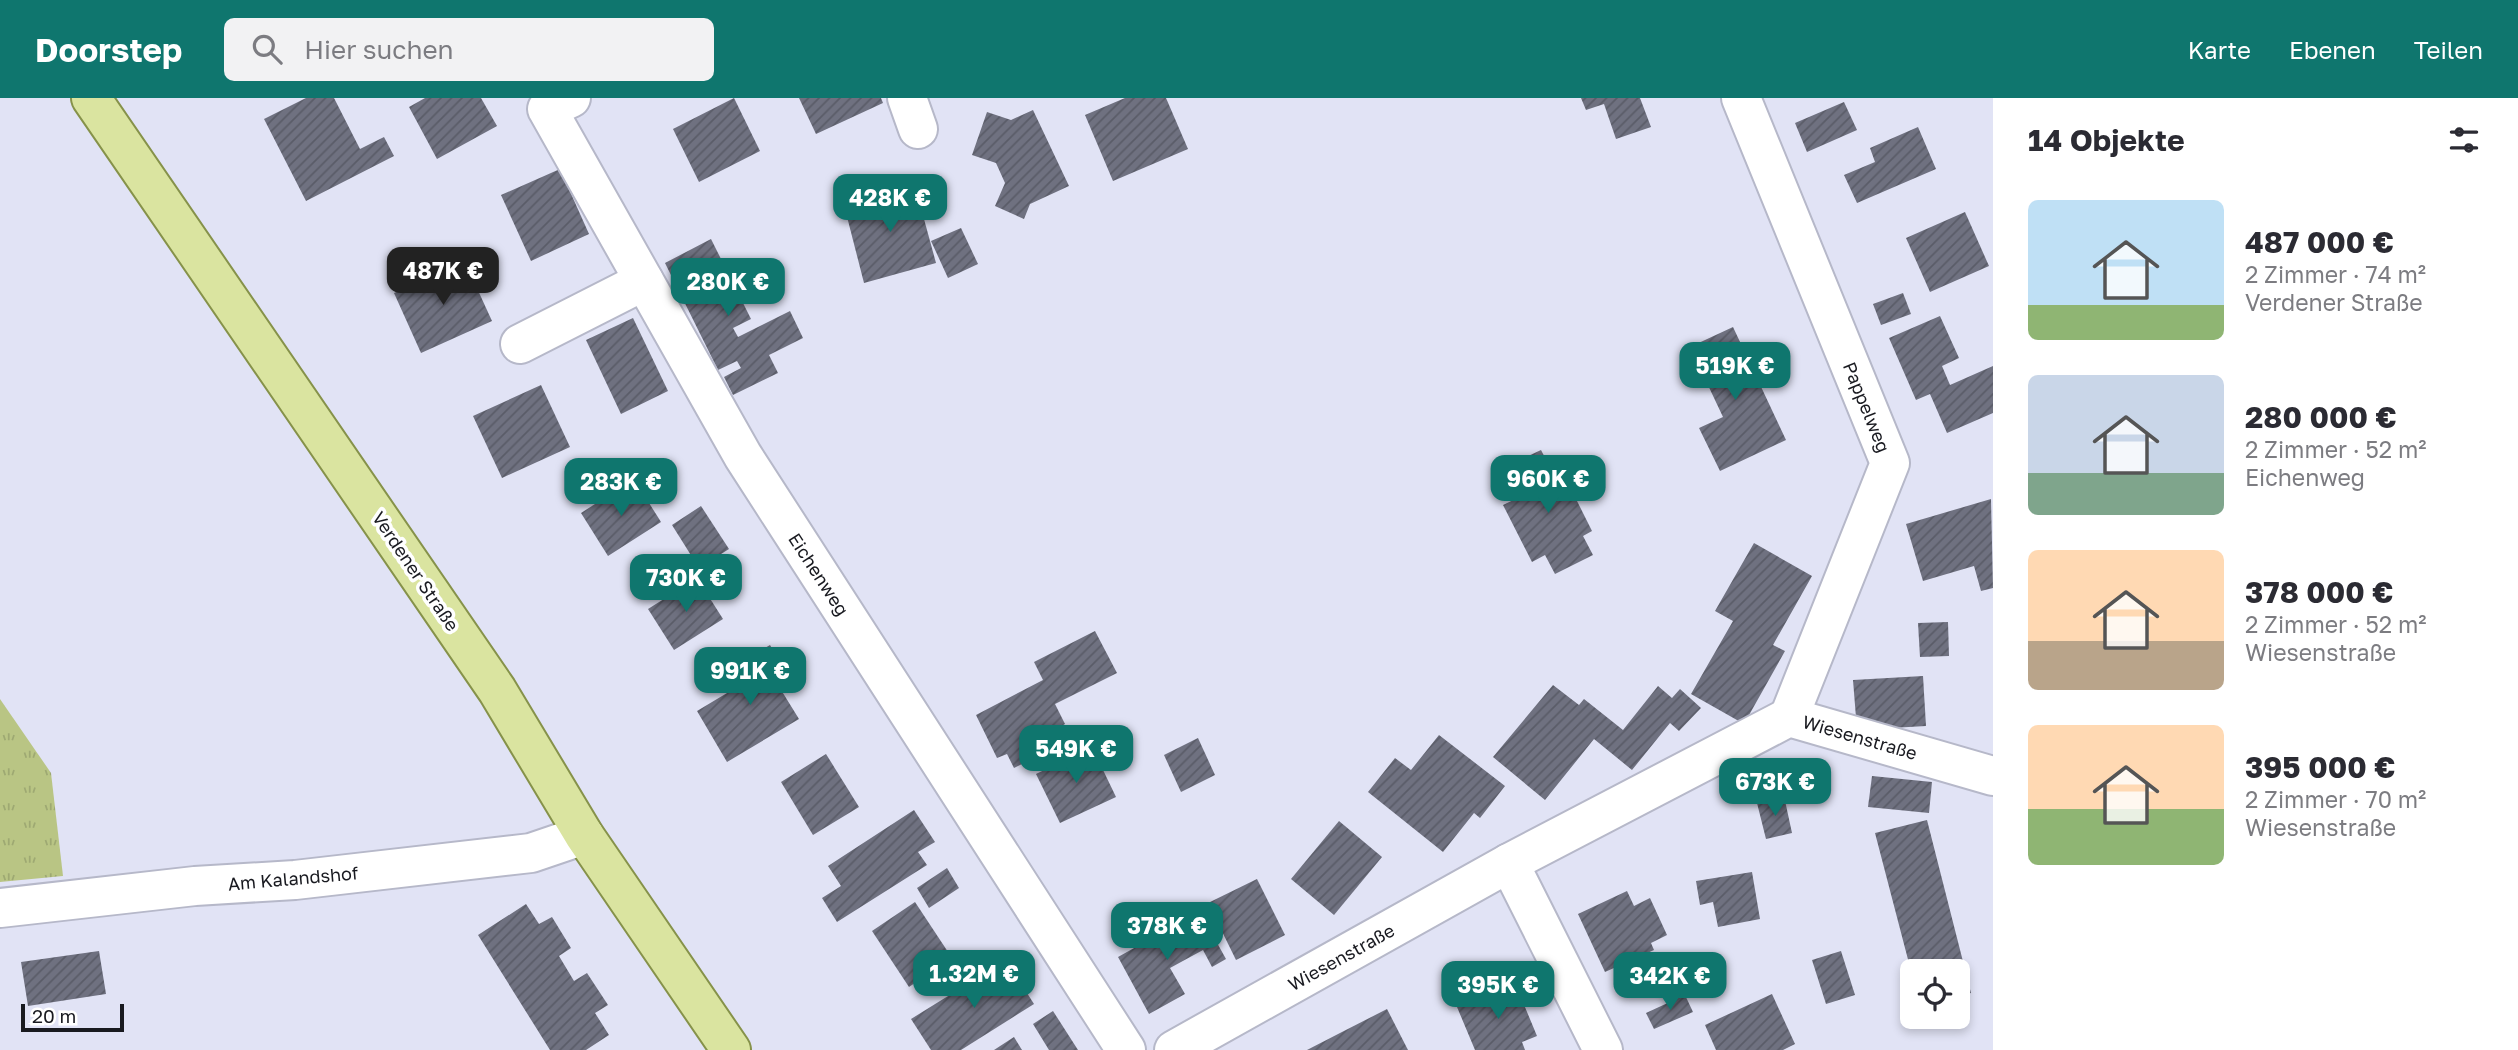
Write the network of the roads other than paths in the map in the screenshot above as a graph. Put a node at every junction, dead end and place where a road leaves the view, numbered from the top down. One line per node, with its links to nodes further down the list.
1 (91, 98): 8 (main road, Verdener Straße)
2 (571, 98): 4 (street, Eichenweg)
3 (1741, 98): 6 (street, Pappelweg)
4 (644, 281): 5 (street); 12 (street, Eichenweg)
5 (520, 344)
6 (1789, 717): 7 (street, Wiesenstraße); 9 (street, Wiesenstraße)
7 (1993, 776)
8 (584, 835): 10 (street, Am Kalandshof); 11 (main road, Verdener Straße)
9 (1509, 863): 13 (street, Wiesenstraße); 14 (street)
10 (0, 908)
11 (732, 1050)
12 (1126, 1050)
13 (1174, 1050)
14 (1603, 1050)

